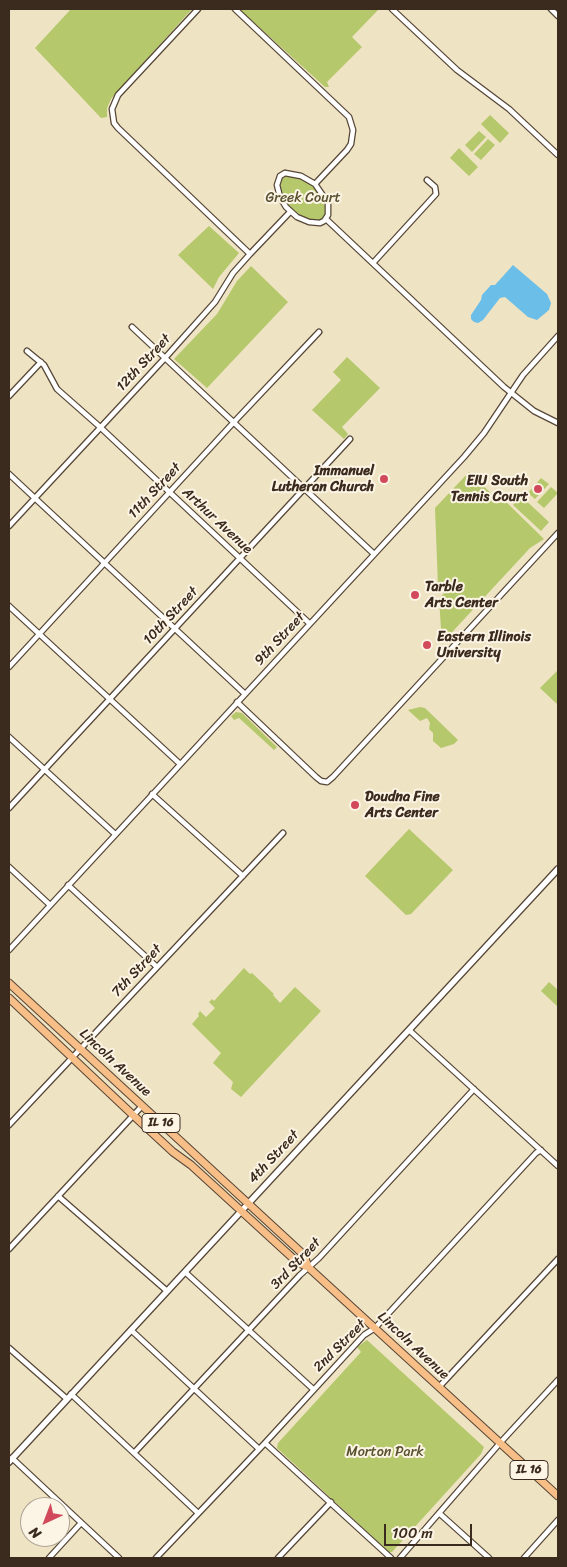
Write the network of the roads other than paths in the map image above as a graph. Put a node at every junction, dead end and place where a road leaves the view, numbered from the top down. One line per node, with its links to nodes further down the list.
1 (198, 9): 11 (street)
2 (235, 9): 8 (street)
3 (392, 9): 6 (street)
4 (550, 9): 5 (street)
5 (558, 16)
6 (558, 155)
7 (428, 180): 12 (street)
8 (315, 184): 9 (street); 10 (street)
9 (290, 212): 10 (street); 11 (street, 12th Street)
10 (326, 219): 12 (street)
11 (250, 254): 17 (street, 12th Street)
12 (373, 263): 19 (street)
13 (132, 327): 17 (street)
14 (319, 332): 21 (street, 11th Street)
15 (558, 336): 19 (street, 9th Street)
16 (27, 351): 18 (street, Arthur Avenue)
17 (164, 358): 21 (street); 23 (street, 12th Street)
18 (41, 362): 20 (street); 23 (street, Arthur Avenue)
19 (511, 392): 22 (street); 31 (street, 9th Street)
20 (9, 396)
21 (234, 422): 26 (street); 27 (street, 11th Street)
22 (558, 423)
23 (100, 427): 27 (street, Arthur Avenue); 28 (street, 12th Street)
24 (350, 439): 26 (street, 10th Street)
25 (9, 474): 28 (street)
26 (304, 489): 31 (street); 32 (street, 10th Street)
27 (170, 492): 32 (street, Arthur Avenue); 33 (street, 11th Street)
28 (34, 498): 29 (street, 12th Street); 33 (street)
29 (9, 526)
30 (558, 533): 41 (street)
31 (374, 554): 35 (street, 9th Street)
32 (240, 558): 35 (street, Arthur Avenue); 36 (street, 10th Street)
33 (104, 563): 36 (street); 37 (street, 11th Street)
34 (9, 606): 37 (street)
35 (309, 623): 39 (street, 9th Street)
36 (174, 628): 39 (street); 40 (street, 10th Street)
37 (39, 634): 38 (street, 11th Street); 40 (street)
38 (9, 667)
39 (244, 694): 41 (street, 9th Street)
40 (110, 699): 43 (street); 44 (street, 10th Street)
41 (237, 702): 43 (street, 9th Street)
42 (9, 737): 44 (street)
43 (180, 764): 45 (street, 9th Street)
44 (44, 769): 46 (street, 10th Street); 47 (street)
45 (152, 794): 47 (street, 9th Street); 51 (street)
46 (9, 808)
47 (115, 834): 52 (street, 9th Street)
48 (283, 834): 51 (street, 7th Street)
49 (9, 867): 53 (street)
50 (558, 869): 58 (street, 4th Street)
51 (243, 876): 55 (street, 7th Street)
52 (68, 885): 53 (street, 9th Street); 55 (street)
53 (50, 905): 54 (street, 9th Street)
54 (9, 950)
55 (157, 967): 59 (street, 7th Street)
56 (9, 982): 59 (main road, Lincoln Avenue / IL 16)
57 (9, 998): 60 (main road, Lincoln Avenue / IL 16)
58 (409, 1030): 61 (street); 68 (street, 4th Street)
59 (81, 1049): 60 (street, 7th Street); 62 (main road, Lincoln Avenue / IL 16)
60 (72, 1059): 63 (main road, Lincoln Avenue / IL 16); 64 (street, 7th Street)
61 (474, 1090): 65 (street); 72 (street, 3rd Street)
62 (142, 1106): 63 (street); 68 (main road, Lincoln Avenue / IL 16)
63 (134, 1116): 67 (street); 69 (main road, Lincoln Avenue / IL 16)
64 (9, 1125)
65 (541, 1150): 66 (street); 75 (street, 2nd Street)
66 (558, 1166)
67 (58, 1196): 70 (street); 74 (street)
68 (248, 1204): 69 (street, 4th Street); 72 (main road, Lincoln Avenue / IL 16)
69 (241, 1211): 72 (main road, Lincoln Avenue / IL 16); 73 (street, 4th Street)
70 (9, 1248)
71 (558, 1260): 80 (street)
72 (308, 1267): 75 (main road, Lincoln Avenue / IL 16); 77 (street, 3rd Street)
73 (185, 1272): 74 (street, 4th Street); 77 (street)
74 (167, 1291): 76 (street, 4th Street)
75 (375, 1328): 80 (main road, Lincoln Avenue / IL 16); 82 (street, 2nd Street)
76 (131, 1330): 81 (street); 83 (street, 4th Street)
77 (248, 1330): 81 (street, 3rd Street); 82 (street)
78 (9, 1348): 83 (street)
79 (558, 1380): 85 (street)
80 (439, 1387): 85 (main road, Lincoln Avenue / IL 16)
81 (194, 1388): 86 (street); 87 (street, 3rd Street)
82 (313, 1390): 84 (street, 2nd Street)
83 (69, 1397): 87 (street); 88 (street, 4th Street)
84 (265, 1443): 86 (street, 2nd Street); 90 (street)
85 (500, 1443): 89 (main road, IL 16); 92 (street)
86 (259, 1449): 91 (street, 2nd Street)
87 (134, 1453): 91 (street)
88 (10, 1460): 94 (street)
89 (558, 1496)
90 (331, 1502): 98 (street); 99 (street)
91 (198, 1513): 97 (street, 2nd Street)
92 (439, 1513): 100 (street); 101 (street)
93 (558, 1520): 102 (street)
94 (81, 1522): 95 (street); 96 (street)
95 (50, 1558)
96 (119, 1558)
97 (156, 1558)
98 (278, 1558)
99 (391, 1558)
100 (400, 1558)
101 (489, 1558)
102 (524, 1558)

